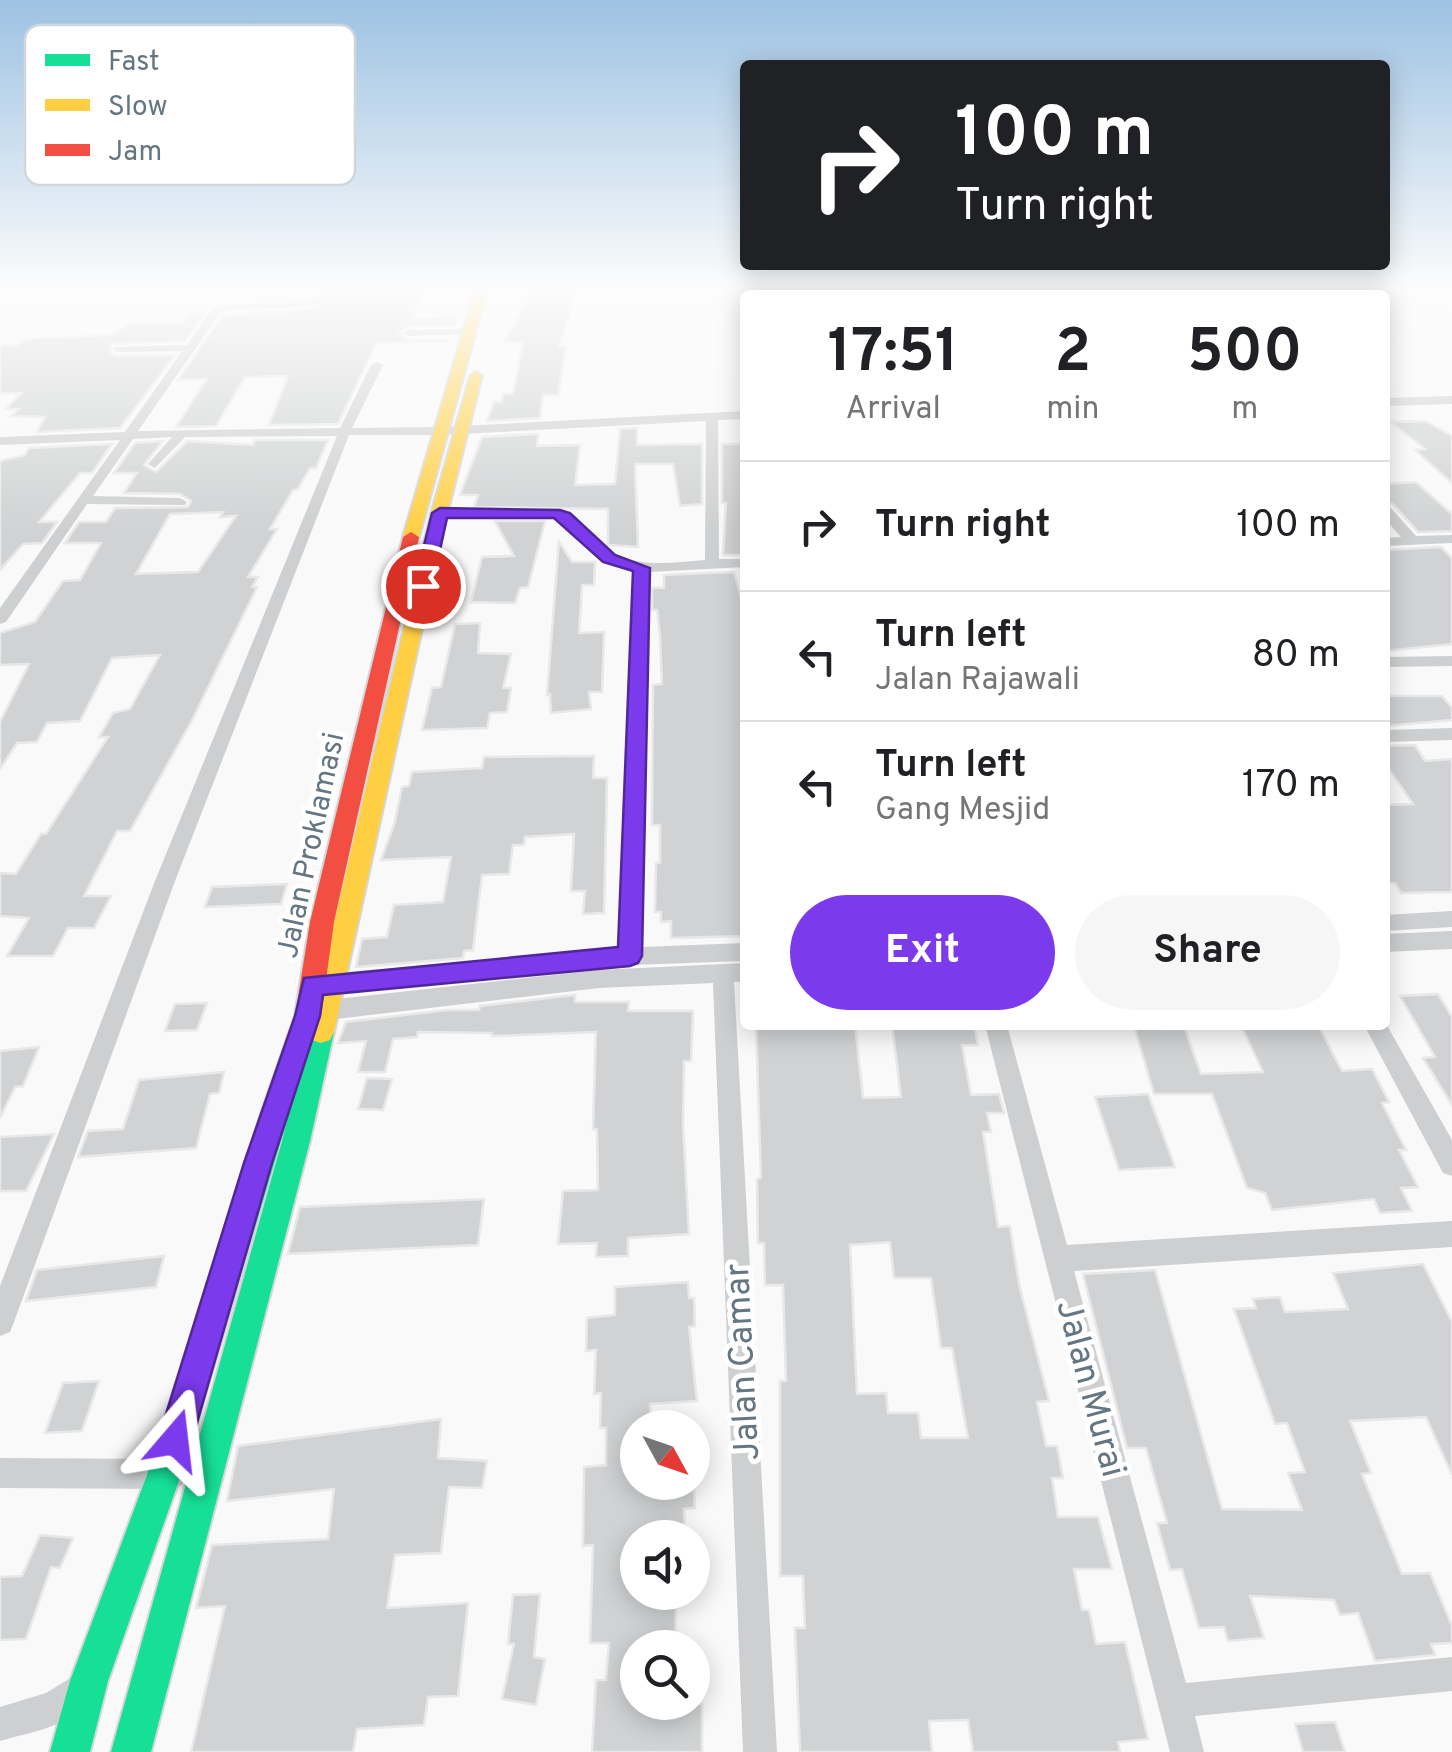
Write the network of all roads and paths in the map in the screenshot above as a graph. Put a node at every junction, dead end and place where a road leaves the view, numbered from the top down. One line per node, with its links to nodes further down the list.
1 (174, 369): 14 (street)
2 (375, 369): 11 (street)
3 (464, 369): 12 (street, Jalan Proklamasi)
4 (473, 369): 12 (street, Jalan Proklamasi)
5 (1434, 400): 6 (street); 7 (street); 10 (street)
6 (1452, 400)
7 (1390, 402)
8 (712, 415): 9 (street); 12 (street); 24 (street)
9 (740, 415)
10 (1452, 416)
11 (344, 430): 12 (street); 13 (street); 46 (street)
12 (453, 430): 19 (street, Jalan Proklamasi); 39 (street, Jalan Proklamasi)
13 (182, 432): 14 (street); 16 (street)
14 (130, 436): 15 (street); 17 (street)
15 (0, 441)
16 (155, 464)
17 (83, 500): 18 (street); 27 (street)
18 (180, 502)
19 (440, 514): 26 (street); 39 (street, Jalan Proklamasi)
20 (1390, 516): 22 (street)
21 (1452, 539): 22 (street)
22 (1412, 541): 23 (street)
23 (1390, 542)
24 (712, 560): 25 (street); 26 (street)
25 (740, 563)
26 (642, 568): 37 (street)
27 (0, 619)
28 (1390, 662): 29 (street)
29 (1451, 662)
30 (1452, 734): 31 (street)
31 (1390, 736)
32 (1452, 919): 33 (street)
33 (1390, 923)
34 (1452, 940): 35 (street)
35 (1390, 944)
36 (740, 952): 37 (street)
37 (630, 956): 39 (street)
38 (734, 972): 40 (street); 56 (street, Jalan Camar)
39 (324, 983): 40 (street, Jalan Proklamasi)
40 (318, 1012): 47 (street, Jalan Proklamasi); 49 (street, Jalan Proklamasi)
41 (997, 1030): 45 (street, Jalan Murai)
42 (1378, 1030): 43 (street)
43 (1452, 1164)
44 (1452, 1234): 45 (street)
45 (1058, 1259): 52 (street, Jalan Murai)
46 (0, 1322)
47 (208, 1472): 49 (street); 55 (street, Jalan Proklamasi)
48 (0, 1473): 49 (street)
49 (164, 1474): 51 (street, Jalan Proklamasi)
50 (1452, 1674): 52 (street)
51 (88, 1681): 53 (street); 54 (street, Jalan Proklamasi)
52 (1174, 1701): 57 (street, Jalan Murai)
53 (0, 1724)
54 (70, 1752)
55 (131, 1752)
56 (760, 1752)
57 (1187, 1752)

